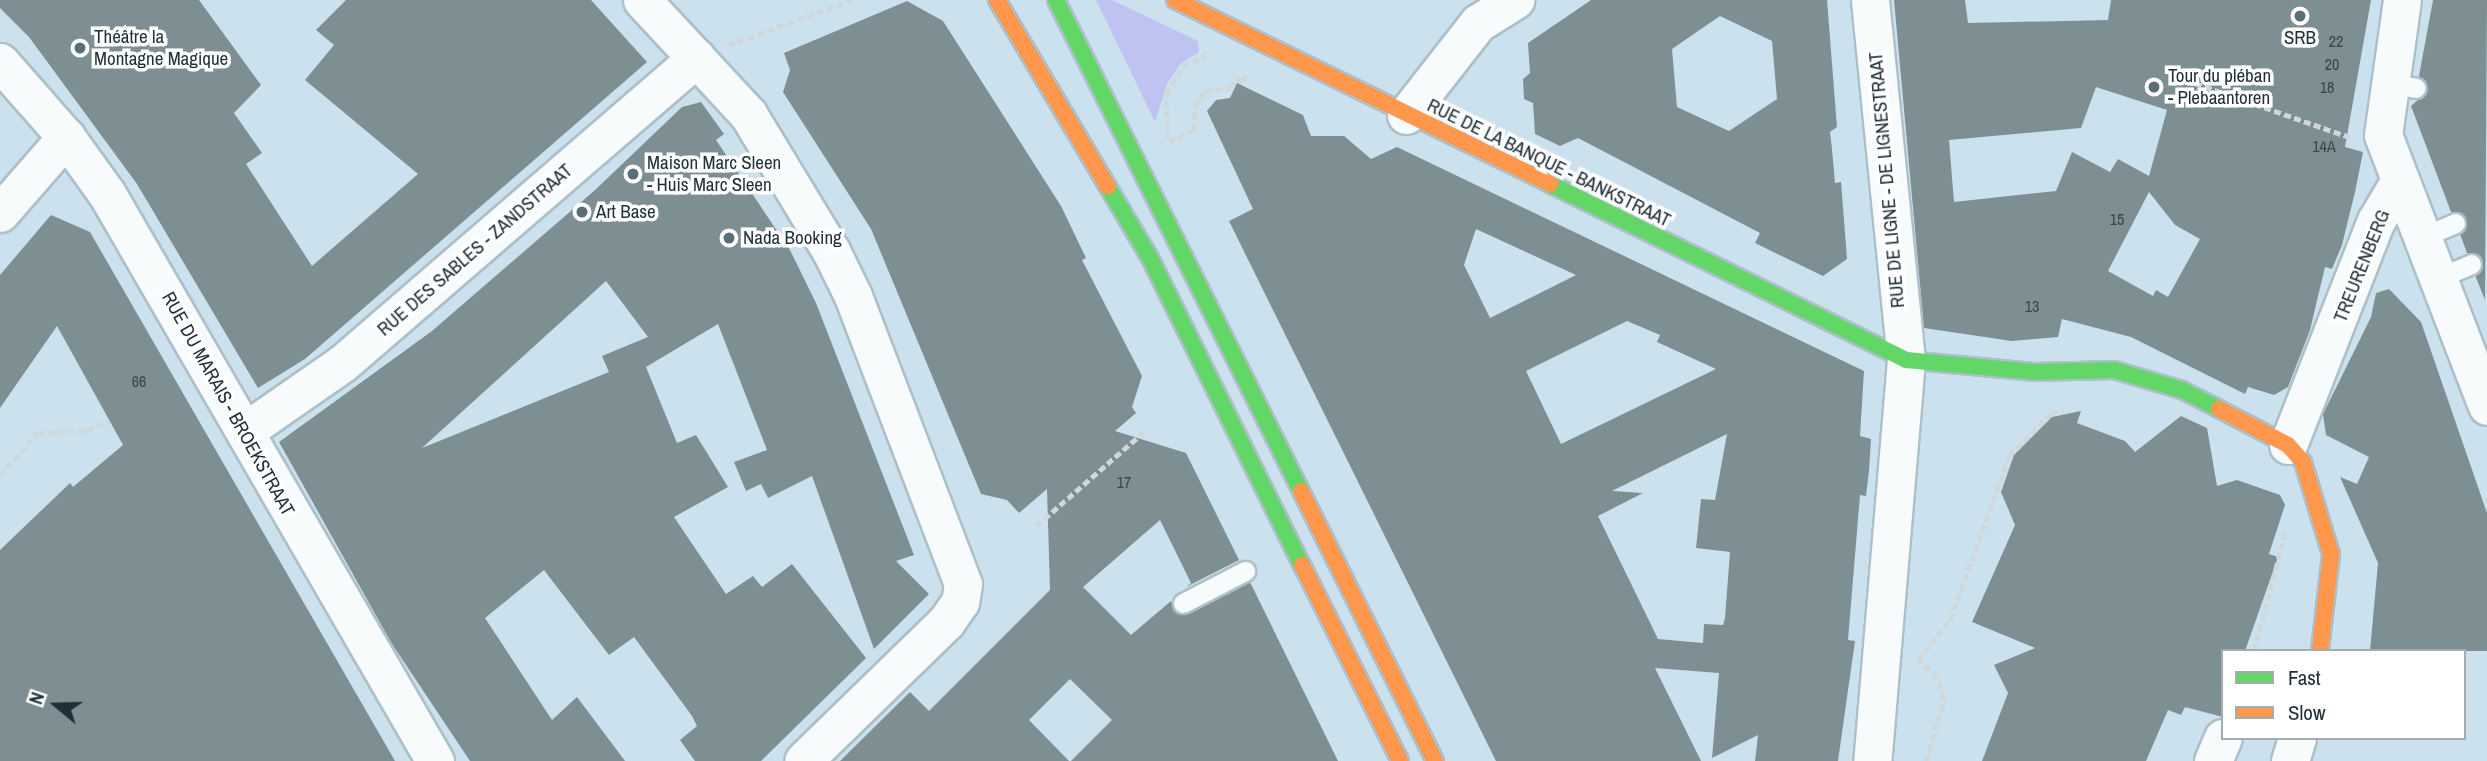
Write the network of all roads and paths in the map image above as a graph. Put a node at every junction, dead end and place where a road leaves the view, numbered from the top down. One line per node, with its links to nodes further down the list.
1 (642, 0): 12 (street)
2 (852, 0): 12 (path)
3 (997, 0): 43 (street)
4 (1007, 0): 5 (street)
5 (1020, 0)
6 (1056, 0): 44 (street)
7 (1175, 0): 16 (street, RUE DE LA BANQUE - BANKSTRAAT)
8 (1514, 0): 16 (street)
9 (1870, 0): 25 (street, RUE DE LIGNE - DE LIGNESTRAAT)
10 (2402, 0): 19 (street)
11 (1212, 51): 14 (path)
12 (710, 52): 30 (street, RUE DES SABLES - ZANDSTRAAT); 42 (street)
13 (0, 62): 18 (street, RUE DU MARAIS - BROEKSTRAAT)
14 (1243, 81)
15 (2195, 83): 17 (path)
16 (1406, 115): 25 (street, RUE DE LA BANQUE - BANKSTRAAT)
17 (2346, 136)
18 (66, 137): 20 (street); 30 (street, RUE DU MARAIS - BROEKSTRAAT)
19 (2399, 183): 22 (street); 31 (street, TREURENBERG)
20 (0, 213)
21 (2455, 222): 22 (lane)
22 (2420, 237): 24 (street)
23 (2471, 264): 24 (lane)
24 (2436, 279): 26 (street)
25 (1906, 360): 31 (street); 45 (street, RUE DE LIGNE - DE LIGNESTRAAT)
26 (2487, 406)
27 (2064, 410): 46 (path)
28 (109, 421): 32 (path)
29 (1146, 429): 34 (path)
30 (245, 431): 41 (street, RUE DU MARAIS - BROEKSTRAAT)
31 (2288, 444): 38 (street)
32 (0, 476)
33 (2287, 524): 37 (path)
34 (1036, 526)
35 (1245, 571): 36 (lane)
36 (1183, 603)
37 (2255, 649)
38 (2319, 649)
39 (2222, 740): 47 (street)
40 (2296, 740): 48 (street)
41 (427, 758)
42 (803, 761)
43 (1400, 761)
44 (1435, 761)
45 (1872, 761)
46 (1926, 761)
47 (2213, 761)
48 (2290, 761)

